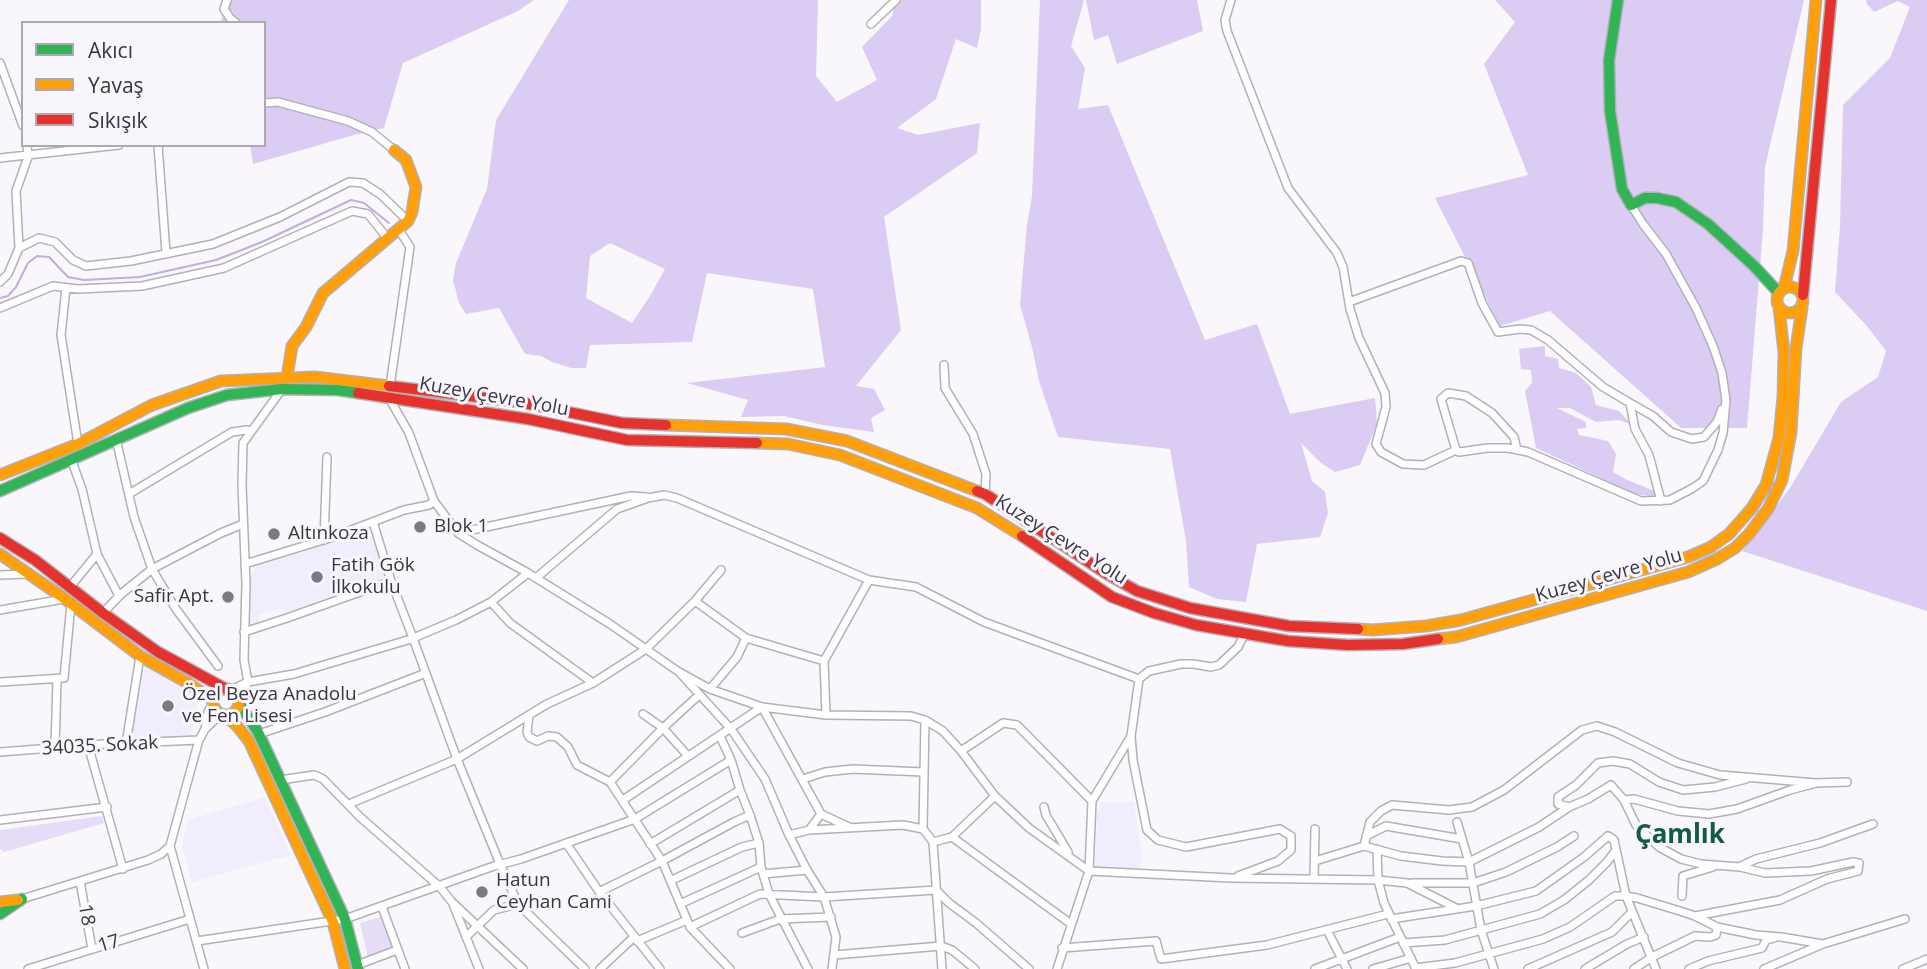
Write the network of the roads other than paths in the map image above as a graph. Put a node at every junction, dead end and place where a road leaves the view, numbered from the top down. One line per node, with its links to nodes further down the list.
1 (227, 0): 7 (street)
2 (895, 0): 8 (street)
3 (1231, 0): 28 (street)
4 (1618, 0): 18 (main road)
5 (1816, 0): 26 (main road)
6 (1831, 0): 27 (main road)
7 (234, 21)
8 (871, 24)
9 (0, 63): 11 (street)
10 (266, 103): 15 (street)
11 (21, 121)
12 (27, 147): 16 (street)
13 (102, 147): 16 (street)
14 (158, 147): 23 (street)
15 (394, 150): 19 (main road)
16 (28, 156): 17 (street); 22 (street)
17 (0, 158)
18 (1631, 205): 26 (main road); 37 (street)
19 (408, 222): 20 (main road); 23 (street)
20 (399, 230): 21 (main road); 34 (street)
21 (388, 239): 25 (street); 33 (main road)
22 (19, 248): 23 (street); 24 (street)
23 (166, 253)
24 (0, 282)
25 (66, 289): 31 (street); 41 (street)
26 (1781, 291): 27 (main road); 29 (main road)
27 (1803, 295): 30 (main road)
28 (1349, 302): 38 (street); 42 (street)
29 (1779, 307): 30 (main road); 49 (main road, Kuzey Çevre Yolu)
30 (1802, 307): 77 (main road, Kuzey Çevre Yolu)
31 (0, 308)
32 (944, 365): 49 (street)
33 (287, 377): 34 (main road, Kuzey Çevre Yolu); 41 (main road, Kuzey Çevre Yolu)
34 (390, 386): 49 (main road, Kuzey Çevre Yolu)
35 (282, 389): 36 (main road, Kuzey Çevre Yolu); 39 (street); 40 (main road, Kuzey Çevre Yolu)
36 (389, 398): 51 (street); 77 (main road, Kuzey Çevre Yolu)
37 (1726, 400): 38 (street); 52 (street)
38 (1630, 402): 52 (street)
39 (251, 431): 48 (street); 54 (street)
40 (116, 439): 45 (main road, Kuzey Çevre Yolu); 48 (street)
41 (78, 444): 46 (main road, Kuzey Çevre Yolu)
42 (1456, 450): 43 (street); 43 (street)
43 (1517, 450): 52 (street)
44 (327, 457): 57 (street)
45 (71, 459): 47 (main road, Kuzey Çevre Yolu); 59 (street)
46 (0, 474)
47 (0, 491)
48 (129, 494): 61 (street)
49 (985, 494)
50 (648, 498): 55 (street); 66 (street); 67 (street)
51 (434, 501): 53 (street); 55 (street)
52 (1661, 501)
53 (373, 522): 57 (street); 68 (street)
54 (243, 524): 60 (street); 61 (street)
55 (458, 533): 63 (street)
56 (0, 538): 69 (main road)
57 (324, 540): 60 (street)
58 (0, 554): 64 (main road)
59 (97, 554): 69 (street); 70 (street)
60 (245, 564): 76 (street)
61 (152, 569): 70 (street); 83 (street)
62 (721, 570): 72 (street)
63 (528, 573): 66 (street); 73 (street)
64 (30, 574): 65 (street); 71 (main road)
65 (0, 575)
66 (536, 578): 80 (street)
67 (869, 580): 82 (street); 86 (street)
68 (391, 581): 76 (street); 78 (street)
69 (70, 587): 75 (main road)
70 (119, 596): 75 (street)
71 (68, 601): 74 (street); 81 (main road); 87 (street)
72 (695, 601): 79 (street); 80 (street)
73 (491, 602): 78 (street); 90 (street)
74 (0, 610)
75 (103, 613): 91 (main road)
76 (244, 632): 89 (street)
77 (1244, 635): 86 (street)
78 (413, 638): 84 (street); 89 (street)
79 (746, 638): 82 (street); 92 (street)
80 (646, 649): 85 (street); 90 (street)
81 (140, 656): 94 (main road); 109 (street)
82 (824, 661): 99 (street)
83 (218, 666)
84 (426, 673): 105 (street); 115 (street)
85 (679, 673): 92 (street); 93 (street)
86 (1139, 679): 107 (street)
87 (57, 680): 88 (street); 111 (street)
88 (0, 682)
89 (248, 682): 91 (street); 95 (street)
90 (593, 683): 100 (street)
91 (229, 689): 94 (main road); 95 (main road)
92 (710, 689): 96 (street)
93 (699, 695): 102 (street); 104 (street)
94 (213, 701): 97 (main road); 103 (street)
95 (239, 701): 97 (main road); 105 (main road)
96 (762, 708): 99 (street); 104 (street); 120 (street)
97 (223, 714): 103 (street); 198 (main road)
98 (643, 714): 102 (street)
99 (826, 715): 101 (street)
100 (529, 716): 115 (street); 121 (street)
101 (925, 720): 112 (street); 117 (street)
102 (663, 728): 114 (street); 121 (street)
103 (205, 729): 108 (street)
104 (731, 729): 106 (street); 143 (street)
105 (259, 734): 119 (main road)
106 (720, 736): 114 (street); 116 (street)
107 (1131, 736): 128 (street); 167 (street)
108 (199, 740): 109 (street, 34035. Sokak); 152 (street)
109 (126, 744): 110 (street, 34035. Sokak)
110 (88, 745): 111 (street, 34035. Sokak); 130 (street)
111 (55, 748): 113 (street, 34035. Sokak)
112 (961, 751): 125 (street); 128 (street)
113 (0, 752)
114 (688, 756): 126 (street)
115 (457, 759): 129 (street); 160 (street)
116 (731, 760): 124 (street); 135 (street)
117 (923, 772): 120 (street); 142 (street)
118 (1753, 777): 123 (street); 132 (street); 144 (street)
119 (280, 779): 129 (street); 195 (main road)
120 (803, 779): 133 (street)
121 (610, 782): 126 (street)
122 (1847, 782): 123 (street)
123 (1816, 783): 127 (street)
124 (740, 790): 134 (street); 151 (street)
125 (995, 796): 146 (street); 156 (street)
126 (623, 800): 135 (street)
127 (1624, 800): 132 (street); 161 (street)
128 (1092, 801): 166 (street)
129 (349, 804): 174 (street)
130 (107, 807): 136 (street); 163 (street)
131 (1044, 807): 156 (street)
132 (1569, 807): 159 (street)
133 (821, 814): 139 (street); 141 (street)
134 (750, 815): 150 (street); 157 (street)
135 (635, 819): 149 (street); 151 (street)
136 (0, 820)
137 (1457, 822): 147 (street)
138 (1873, 824): 162 (street)
139 (853, 828): 141 (street); 142 (street)
140 (1315, 829): 158 (street)
141 (808, 830): 143 (street)
142 (923, 830): 148 (street)
143 (789, 835): 164 (street)
144 (1366, 836): 147 (street); 153 (street)
145 (1574, 836): 173 (street)
146 (952, 837): 148 (street); 200 (street)
147 (1462, 839): 159 (street)
148 (933, 842): 175 (street)
149 (566, 843): 160 (street); 176 (street)
150 (759, 843): 165 (street); 169 (street)
151 (650, 844): 157 (street)
152 (170, 846): 163 (street); 194 (street)
153 (1364, 846): 154 (street); 158 (street)
154 (1377, 849): 159 (street); 170 (street)
155 (1616, 850): 178 (street); 187 (street); 204 (street)
156 (1070, 856): 166 (street)
157 (663, 861): 169 (street); 176 (street)
158 (1315, 861): 168 (street)
159 (1469, 862): 173 (street)
160 (500, 864): 174 (street); 184 (street)
161 (1720, 865): 162 (street); 179 (street)
162 (1740, 866): 193 (street)
163 (123, 869): 171 (street)
164 (807, 870): 165 (street); 180 (street)
165 (762, 871): 177 (street); 185 (street)
166 (1089, 871): 167 (street); 200 (street)
167 (1231, 878): 168 (street)
168 (1314, 879): 170 (street)
169 (672, 880): 185 (street)
170 (1378, 880): 172 (street); 192 (street)
171 (80, 881): 181 (street); 215 (street, 18)
172 (1407, 883): 173 (street); 188 (street)
173 (1474, 883): 187 (street)
174 (440, 887): 183 (street); 186 (street)
175 (936, 891): 180 (street); 213 (street); 240 (street)
176 (599, 892): 209 (street)
177 (769, 894): 180 (street); 196 (street); 199 (street)
178 (1626, 896): 189 (street); 193 (street); 218 (street)
179 (1682, 896)
180 (824, 897): 191 (street)
181 (22, 899): 182 (main road); 190 (main road)
182 (0, 902)
183 (452, 902): 201 (street); 206 (street)
184 (518, 904): 201 (street); 232 (street)
185 (680, 904): 199 (street)
186 (383, 906): 195 (street); 216 (street)
187 (1475, 906): 188 (street); 204 (street)
188 (1456, 908): 192 (street)
189 (1632, 912): 207 (street); 248 (street)
190 (0, 914)
191 (831, 916): 196 (street); 217 (street)
192 (1390, 916): 203 (street); 210 (street)
193 (1695, 916): 202 (street)
194 (190, 919): 211 (street); 215 (street, 17)
195 (345, 919): 198 (street); 225 (main road)
196 (780, 919): 205 (street); 236 (street)
197 (1905, 919): 212 (street)
198 (332, 922): 211 (street); 228 (main road)
199 (688, 923): 209 (street); 235 (street)
200 (1070, 924): 214 (street)
201 (477, 926): 206 (street); 231 (street)
202 (1717, 928): 208 (street); 219 (street)
203 (1327, 930): 220 (street); 222 (street)
204 (1481, 930): 210 (street); 218 (street)
205 (742, 933)
206 (466, 937): 230 (street)
207 (1644, 937): 219 (street); 249 (street)
208 (1781, 937): 212 (street); 252 (street)
209 (635, 939): 233 (street); 234 (street)
210 (1402, 940): 220 (street); 221 (street)
211 (197, 941): 227 (street)
212 (1823, 944): 253 (street)
213 (941, 946): 217 (street); 238 (street); 239 (street)
214 (1062, 948): 222 (street); 241 (street)
215 (92, 949): 226 (street, 17)
216 (397, 950): 224 (street); 229 (street)
217 (834, 954): 237 (street)
218 (1489, 954): 246 (street); 247 (street)
219 (1652, 957): 250 (street); 251 (street)
220 (1343, 958): 243 (street); 244 (street)
221 (1411, 958): 245 (street); 246 (street)
222 (1161, 959): 242 (street)
223 (1927, 959): 254 (street)
224 (369, 965): 225 (street)
225 (357, 967)
226 (28, 969)
227 (204, 969)
228 (345, 969)
229 (405, 969)
230 (478, 969)
231 (523, 969)
232 (585, 969)
233 (600, 969)
234 (660, 969)
235 (730, 969)
236 (808, 969)
237 (832, 969)
238 (942, 969)
239 (975, 969)
240 (1029, 969)
241 (1056, 969)
242 (1163, 969)
243 (1315, 969)
244 (1347, 969)
245 (1373, 969)
246 (1415, 969)
247 (1494, 969)
248 (1528, 969)
249 (1585, 969)
250 (1634, 969)
251 (1656, 969)
252 (1689, 969)
253 (1765, 969)
254 (1903, 969)

